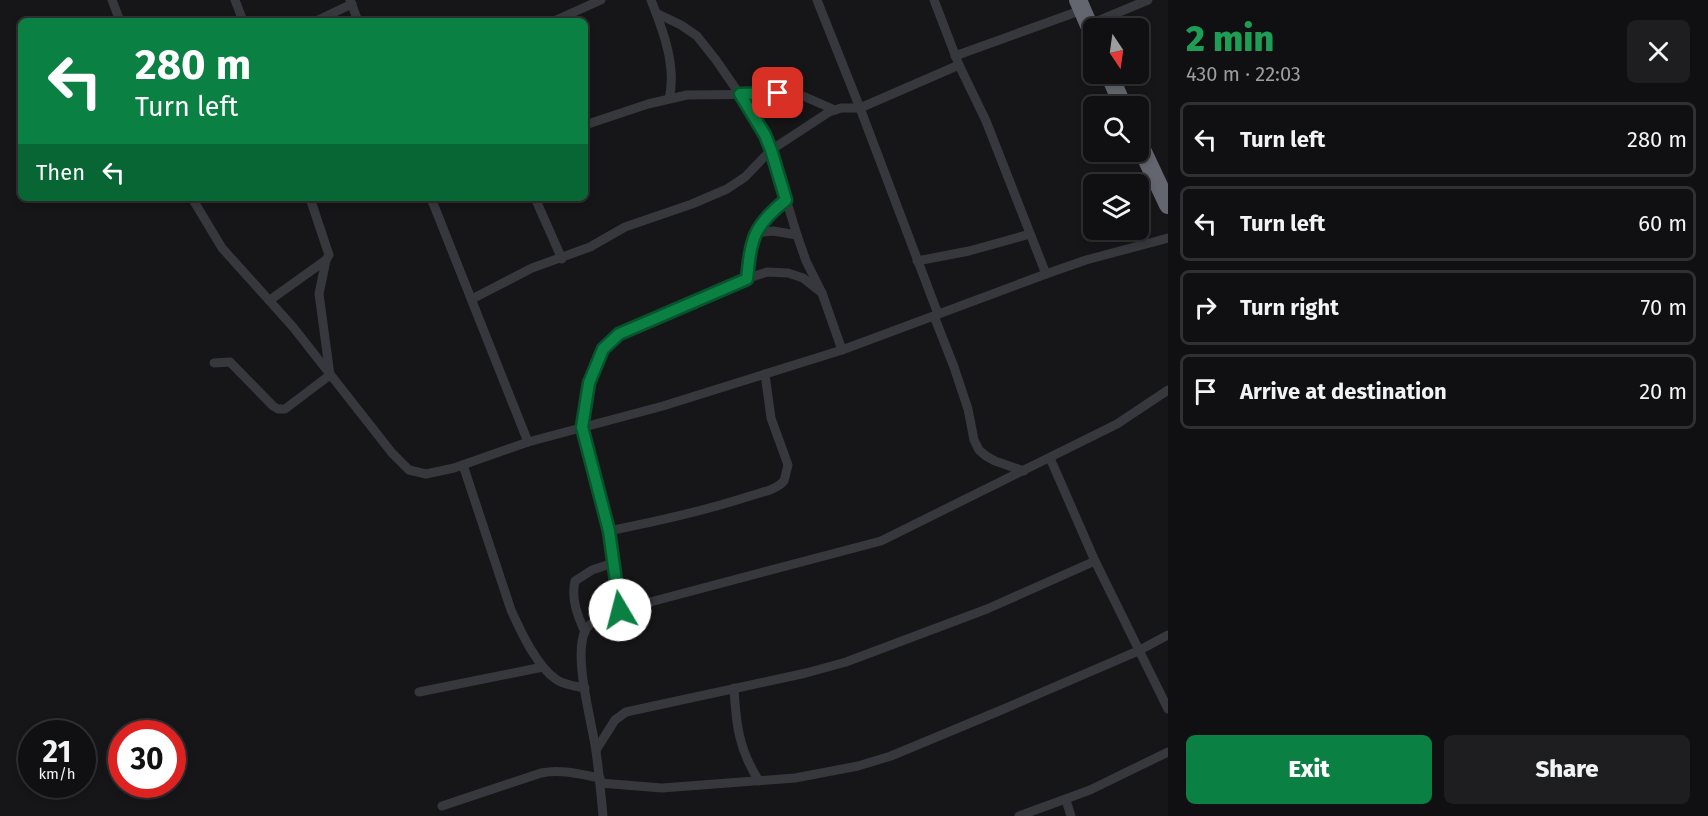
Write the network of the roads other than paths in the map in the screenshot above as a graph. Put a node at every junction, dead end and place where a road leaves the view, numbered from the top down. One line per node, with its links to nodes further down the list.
1 (112, 0): 10 (street)
2 (235, 0): 11 (street)
3 (601, 0): 14 (street)
4 (651, 0): 9 (street)
5 (817, 0): 20 (street)
6 (934, 0): 17 (street)
7 (1148, 0): 15 (street)
8 (351, 2): 12 (street); 13 (street)
9 (656, 13): 18 (street); 19 (street)
10 (119, 18)
11 (242, 18)
12 (322, 18)
13 (357, 18)
14 (561, 18)
15 (1085, 18)
16 (1083, 19): 17 (street)
17 (957, 60): 20 (street); 32 (street)
18 (740, 94): 19 (street); 21 (street); 23 (street)
19 (669, 99): 22 (street)
20 (860, 108): 21 (street); 38 (street)
21 (835, 110): 23 (street)
22 (588, 124)
23 (771, 150): 25 (street); 36 (street)
24 (1148, 162): 30 (highway)
25 (786, 200): 31 (street); 33 (street)
26 (194, 201): 43 (street)
27 (311, 201): 37 (street)
28 (432, 201): 42 (street)
29 (536, 201): 36 (street)
30 (1168, 205)
31 (755, 232): 33 (street); 40 (street)
32 (1030, 234): 38 (street); 39 (street)
33 (797, 235): 41 (street)
34 (1166, 239): 35 (street); 39 (street)
35 (1168, 249)
36 (562, 259): 42 (street)
37 (326, 260): 43 (street); 48 (street)
38 (917, 261): 44 (street)
39 (1046, 274): 44 (street)
40 (747, 279): 41 (street); 50 (street)
41 (822, 293): 45 (street)
42 (472, 299): 51 (street)
43 (270, 300): 48 (street)
44 (936, 315): 45 (street); 54 (street)
45 (842, 350): 47 (street)
46 (214, 363): 48 (street)
47 (765, 374): 50 (street); 55 (street)
48 (330, 375): 53 (street)
49 (1168, 390): 52 (street)
50 (582, 427): 51 (street); 55 (street)
51 (528, 442): 53 (street)
52 (1050, 458): 54 (street); 56 (street)
53 (463, 465): 62 (street)
54 (1024, 471): 58 (street)
55 (609, 531): 57 (street)
56 (1095, 561): 61 (street); 64 (street)
57 (614, 564): 58 (street); 59 (street)
58 (620, 610): 59 (street)
59 (585, 632): 63 (street)
60 (1168, 635): 61 (street)
61 (1138, 651): 66 (street); 70 (street)
62 (543, 667): 63 (street); 65 (street)
63 (585, 688): 67 (street)
64 (734, 688): 67 (street); 70 (street)
65 (419, 692)
66 (1168, 709)
67 (596, 750): 69 (street)
68 (1168, 752): 71 (street)
69 (600, 781): 70 (street); 72 (street); 73 (street)
70 (759, 781)
71 (1066, 800): 74 (street); 75 (street)
72 (442, 806)
73 (603, 816)
74 (1019, 816)
75 (1071, 816)

